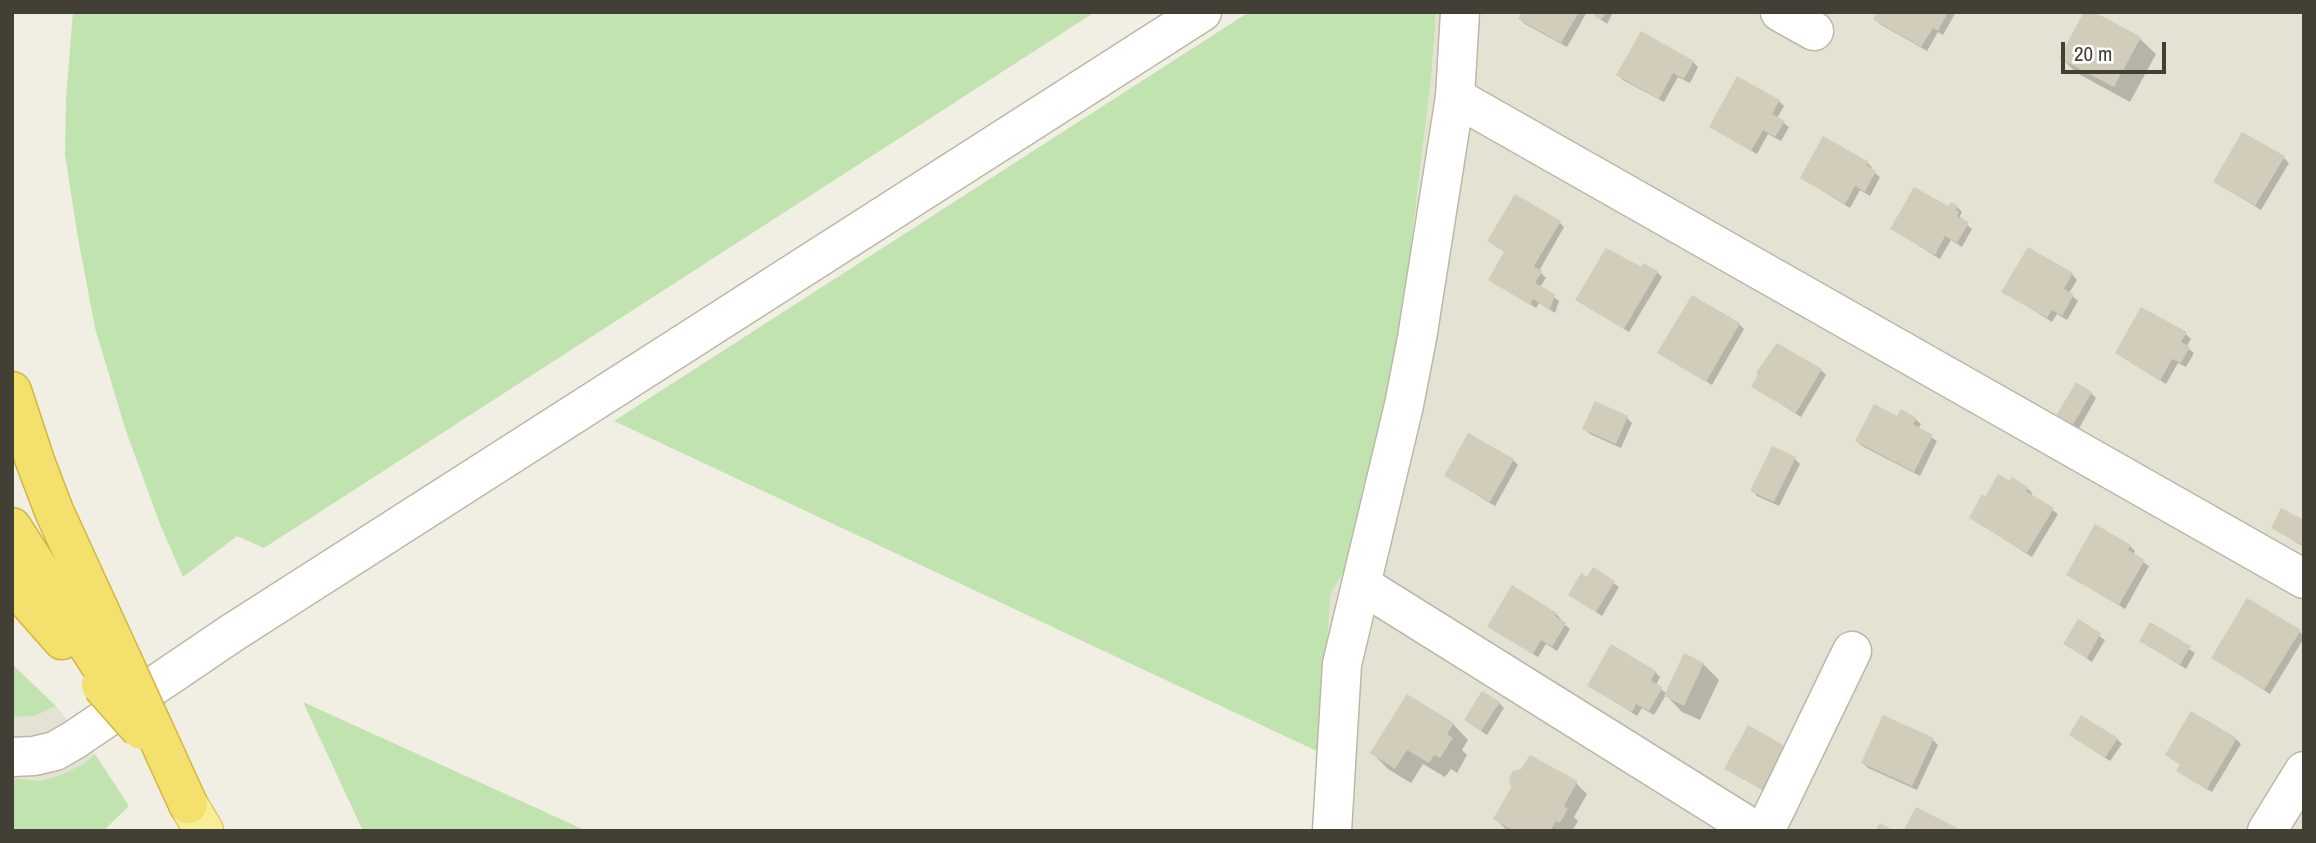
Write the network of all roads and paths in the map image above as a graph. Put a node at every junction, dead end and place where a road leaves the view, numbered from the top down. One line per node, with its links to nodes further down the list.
1 (1202, 12): 13 (street)
2 (1460, 12): 5 (street)
3 (1780, 12): 4 (street)
4 (1814, 31)
5 (1455, 97): 8 (street); 10 (street)
6 (12, 391): 12 (highway)
7 (12, 527): 12 (highway)
8 (2304, 579)
9 (12, 583): 12 (highway)
10 (1362, 585): 16 (street); 17 (street)
11 (1852, 651): 18 (street)
12 (112, 677): 15 (highway, bridge)
13 (12, 757)
14 (2304, 771): 19 (street)
15 (196, 818)
16 (1332, 831)
17 (1756, 831)
18 (1765, 831)
19 (2267, 831)

